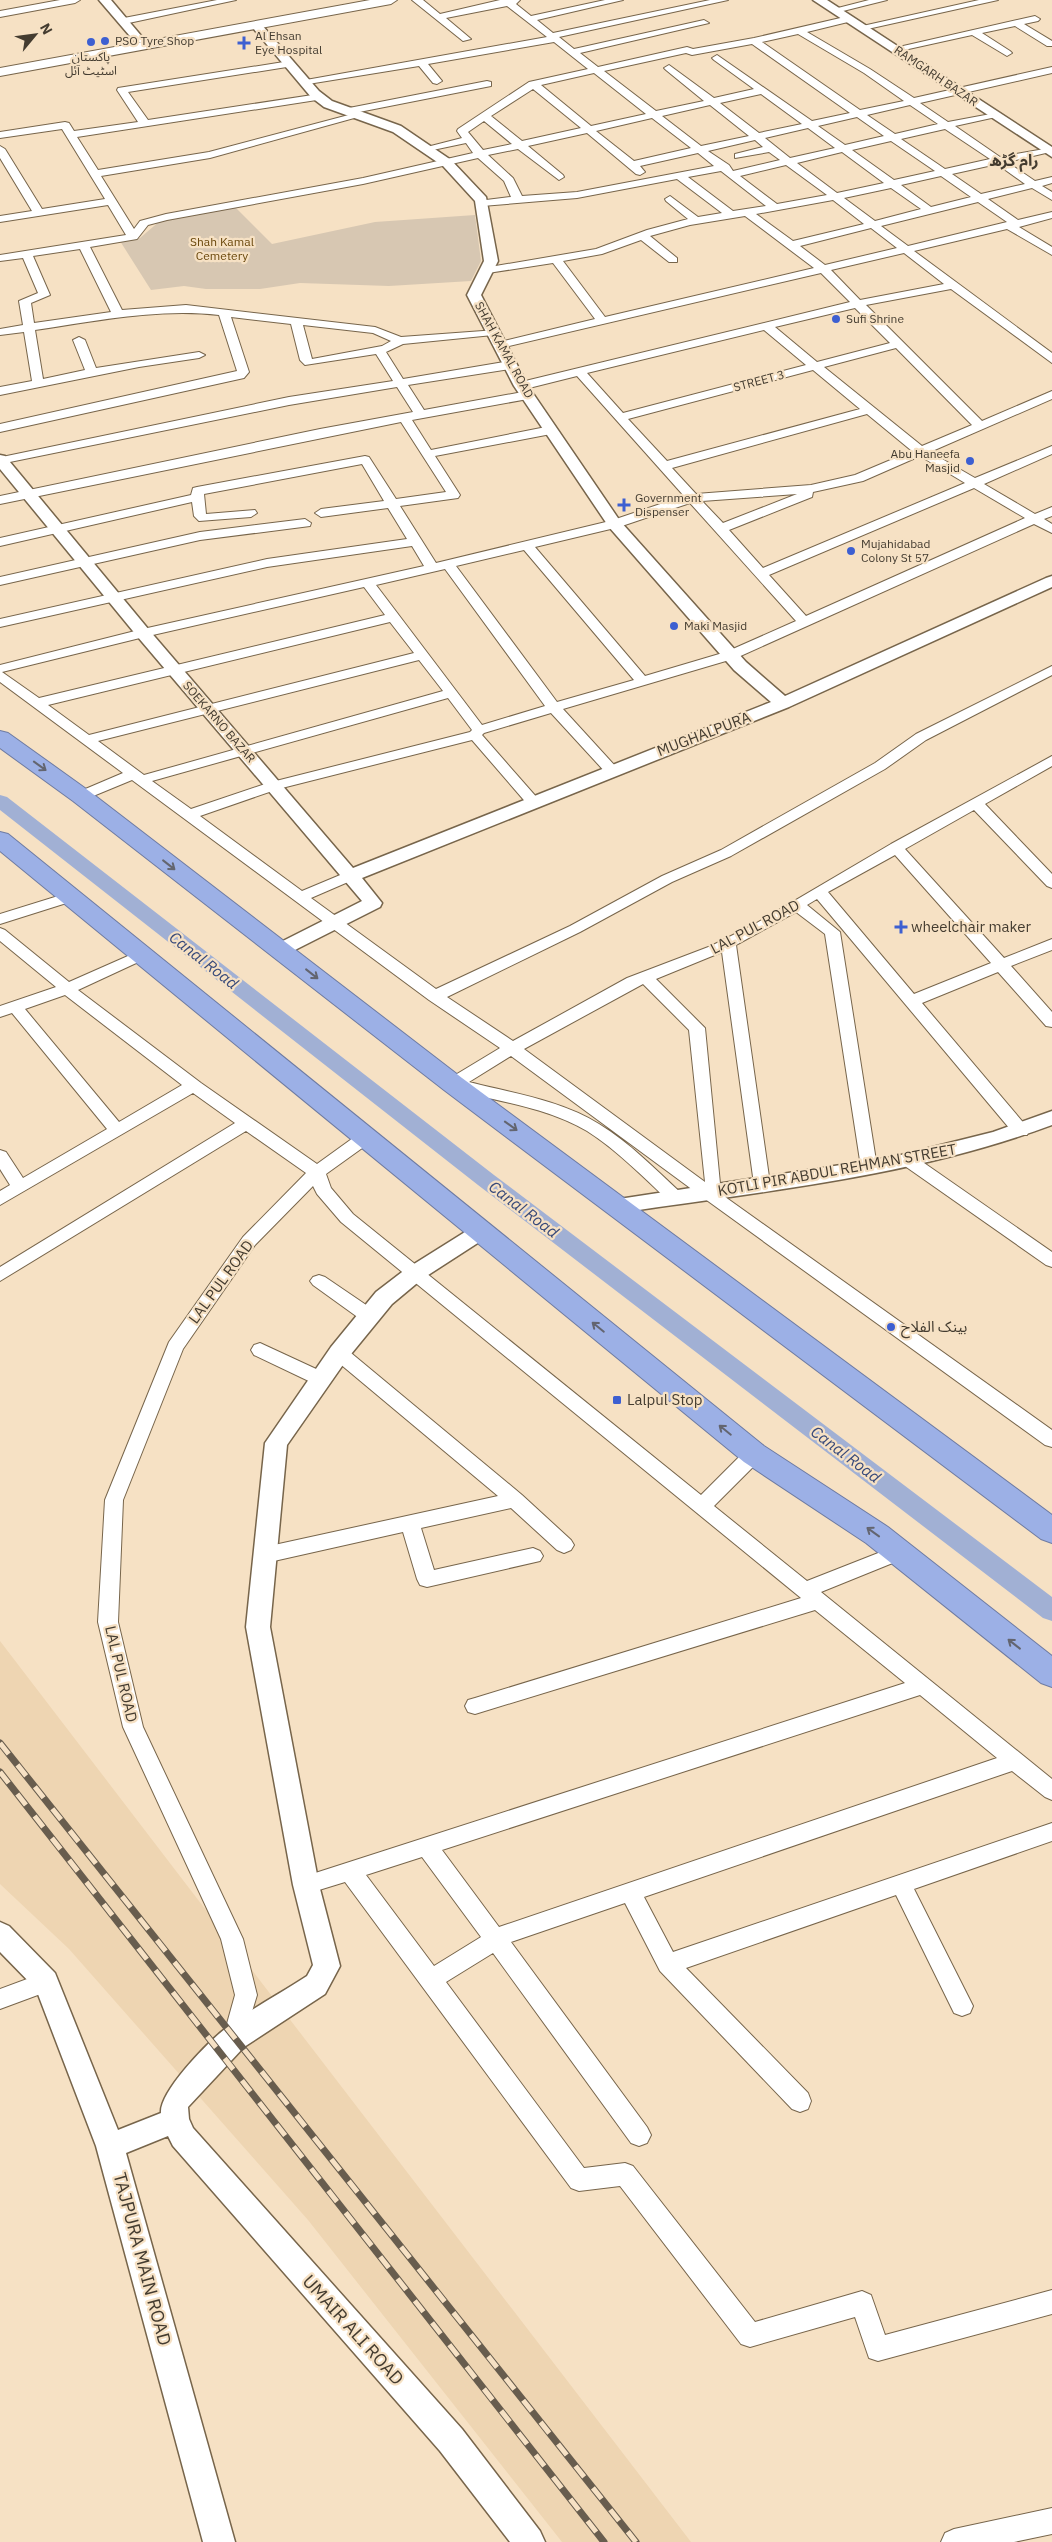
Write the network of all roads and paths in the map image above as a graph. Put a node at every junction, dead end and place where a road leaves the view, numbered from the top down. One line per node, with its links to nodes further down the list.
1 (75, 0): 15 (street)
2 (105, 0): 20 (street)
3 (231, 0): 20 (street)
4 (349, 0): 31 (main road)
5 (391, 0): 23 (main road)
6 (417, 0): 16 (street)
7 (519, 0): 13 (street)
8 (618, 0): 17 (street)
9 (723, 0): 28 (street)
10 (819, 0): 14 (street, RAMGARH BAZAR)
11 (881, 0): 14 (street)
12 (993, 0): 24 (street)
13 (507, 1): 16 (street); 17 (street)
14 (835, 10): 18 (street, RAMGARH BAZAR)
15 (0, 14)
16 (439, 17): 29 (street)
17 (529, 19): 28 (street)
18 (849, 19): 24 (street, RAMGARH BAZAR); 25 (street)
19 (1035, 19): 22 (street)
20 (124, 21): 31 (street)
21 (704, 23): 26 (street)
22 (1016, 23): 27 (street); 32 (street)
23 (258, 26): 31 (main road); 39 (street, SHAH KAMAL ROAD)
24 (863, 27): 33 (street, RAMGARH BAZAR)
25 (798, 30): 30 (street); 54 (street)
26 (661, 32): 34 (street); 35 (street)
27 (973, 32): 33 (street); 36 (street)
28 (553, 38): 35 (street); 40 (street)
29 (466, 39)
30 (754, 41): 34 (street); 57 (street)
31 (142, 43): 38 (main road); 41 (main road); 44 (main road); 46 (main road)
32 (1050, 44)
33 (895, 49): 51 (street, RAMGARH BAZAR)
34 (687, 50): 45 (street)
35 (572, 52): 45 (street)
36 (1007, 53)
37 (718, 58): 52 (street)
38 (0, 60)
39 (290, 64): 48 (street, SHAH KAMAL ROAD); 61 (street)
40 (422, 64): 47 (street); 48 (street)
41 (0, 65)
42 (669, 68): 55 (street)
43 (1052, 70): 51 (street)
44 (0, 72)
45 (596, 72): 50 (street); 59 (street)
46 (0, 77)
47 (437, 81)
48 (306, 83): 53 (street, SHAH KAMAL ROAD)
49 (487, 84): 56 (street)
50 (533, 84): 60 (street); 64 (street)
51 (956, 90): 54 (street); 58 (street, RAMGARH BAZAR)
52 (761, 91): 55 (street); 62 (street)
53 (319, 97): 56 (street, SHAH KAMAL ROAD); 61 (street)
54 (908, 101): 57 (street); 63 (street)
55 (712, 102): 59 (street); 67 (street)
56 (355, 113): 72 (street, SHAH KAMAL ROAD); 84 (street)
57 (857, 113): 62 (street); 68 (street)
58 (992, 114): 63 (street); 71 (street, RAMGARH BAZAR)
59 (654, 115): 64 (street); 75 (street)
60 (485, 116): 69 (street); 70 (street)
61 (145, 124): 66 (street)
62 (807, 125): 67 (street); 76 (street)
63 (944, 126): 68 (street); 79 (street)
64 (590, 129): 70 (street); 75 (street)
65 (0, 135): 66 (street)
66 (71, 135): 84 (street)
67 (756, 136): 73 (street); 75 (street)
68 (892, 138): 76 (street); 83 (street)
69 (468, 140): 72 (street); 77 (street)
70 (521, 145): 77 (street); 86 (street)
71 (1046, 147): 79 (street)
72 (428, 148): 81 (street, SHAH KAMAL ROAD)
73 (772, 148): 78 (street); 80 (street)
74 (0, 149): 100 (street)
75 (700, 149): 82 (street)
76 (842, 149): 80 (street); 88 (street)
77 (480, 154): 81 (street); 94 (street)
78 (738, 156)
79 (997, 161): 83 (street); 89 (street)
80 (789, 162): 82 (street); 90 (street)
81 (447, 163): 96 (street, SHAH KAMAL ROAD); 108 (street)
82 (729, 171): 85 (street); 97 (street)
83 (943, 173): 88 (street); 92 (street)
84 (94, 174): 95 (street)
85 (680, 176): 94 (street); 101 (street)
86 (559, 177)
87 (1052, 180): 89 (street)
88 (891, 184): 90 (street); 98 (street)
89 (1033, 185): 91 (street); 92 (street)
90 (835, 196): 97 (street); 105 (street)
91 (1052, 197)
92 (980, 198): 98 (street); 106 (street)
93 (670, 199): 104 (street)
94 (518, 200): 96 (street)
95 (111, 201): 100 (street); 108 (street)
96 (482, 203): 118 (street, SHAH KAMAL ROAD)
97 (774, 207): 99 (street)
98 (929, 210): 105 (street)
99 (747, 212): 101 (street); 110 (street)
100 (39, 213): 103 (street)
101 (730, 214): 104 (street)
102 (1052, 216): 106 (street)
103 (0, 220)
104 (696, 221): 107 (street)
105 (873, 224): 110 (street); 111 (street)
106 (1013, 225): 111 (street); 112 (street)
107 (642, 235): 115 (street); 116 (street)
108 (133, 237): 109 (street)
109 (84, 245): 114 (street); 122 (street)
110 (791, 245): 117 (street)
111 (907, 250): 117 (street); 119 (street)
112 (1052, 252)
113 (28, 257): 126 (street)
114 (0, 258)
115 (556, 259): 118 (street); 124 (street)
116 (673, 260)
117 (823, 269): 120 (street); 124 (street)
118 (488, 270): 128 (street, SHAH KAMAL ROAD)
119 (954, 285): 120 (street); 134 (street)
120 (856, 304): 125 (street); 131 (street)
121 (224, 313): 122 (street); 123 (street); 149 (street)
122 (118, 314): 126 (street)
123 (296, 321): 130 (street); 132 (street)
124 (602, 321): 128 (street)
125 (766, 326): 136 (street); 137 (street)
126 (28, 328): 127 (street); 139 (street)
127 (0, 332)
128 (496, 338): 130 (street); 135 (street, SHAH KAMAL ROAD)
129 (79, 340): 138 (street)
130 (400, 341): 132 (street)
131 (898, 344): 136 (street, STREET 3); 148 (street)
132 (379, 350): 140 (street)
133 (199, 355): 138 (street)
134 (1052, 359)
135 (510, 365): 140 (street); 141 (street, SHAH KAMAL ROAD)
136 (815, 366): 144 (street); 146 (street, STREET 3)
137 (579, 371): 141 (street); 146 (street)
138 (92, 372): 139 (street)
139 (38, 382): 142 (street)
140 (402, 384): 145 (street); 154 (street)
141 (524, 390): 145 (street); 150 (street, SHAH KAMAL ROAD)
142 (0, 392)
143 (1052, 395): 148 (street)
144 (869, 410): 152 (street); 155 (street)
145 (420, 414): 147 (street)
146 (620, 417): 155 (street)
147 (404, 419): 153 (street); 158 (street)
148 (980, 426): 152 (street)
149 (0, 428)
150 (551, 430): 153 (street); 168 (street, SHAH KAMAL ROAD)
151 (1052, 450): 156 (street)
152 (920, 451): 156 (street); 157 (street)
153 (428, 454): 162 (street)
154 (1, 460): 158 (street, SOEKARNO BAZAR)
155 (664, 466): 160 (street)
156 (974, 483): 166 (street); 178 (street)
157 (827, 486): 160 (street); 170 (street)
158 (29, 495): 161 (street); 169 (street, SOEKARNO BAZAR)
159 (196, 497): 162 (street); 165 (street); 169 (street)
160 (692, 498): 168 (street); 170 (street)
161 (0, 500)
162 (391, 504): 164 (street); 172 (street)
163 (1052, 511): 166 (street)
164 (322, 512)
165 (251, 513)
166 (1034, 519): 171 (street); 184 (street)
167 (304, 523): 175 (street)
168 (614, 524): 174 (street); 188 (street, SHAH KAMAL ROAD)
169 (57, 529): 173 (street); 175 (street, SOEKARNO BAZAR)
170 (720, 529): 178 (street)
171 (1052, 529)
172 (416, 541): 177 (street); 182 (street)
173 (0, 542)
174 (526, 545): 176 (street); 193 (street)
175 (84, 562): 179 (street); 182 (street, SOEKARNO BAZAR)
176 (448, 564): 177 (street); 197 (street)
177 (432, 568): 181 (street)
178 (762, 574): 184 (street)
179 (0, 581)
180 (1052, 581): 196 (street, MUGHALPURA)
181 (368, 583): 183 (street); 186 (street)
182 (113, 596): 185 (street); 186 (street, SOEKARNO BAZAR)
183 (394, 617): 187 (street); 190 (street)
184 (803, 621): 188 (street)
185 (0, 623)
186 (143, 633): 189 (street); 190 (street, SOEKARNO BAZAR)
187 (422, 654): 194 (street); 198 (street)
188 (731, 655): 193 (street); 196 (street, SHAH KAMAL ROAD)
189 (0, 669)
190 (174, 670): 195 (street); 198 (street, SOEKARNO BAZAR)
191 (1052, 670): 229 (street)
192 (0, 676): 195 (street)
193 (642, 681): 197 (street)
194 (451, 693): 199 (street); 202 (street)
195 (37, 703): 201 (street)
196 (783, 703): 204 (street, MUGHALPURA)
197 (553, 707): 199 (street); 204 (street)
198 (207, 708): 201 (street); 202 (street, SOEKARNO BAZAR)
199 (477, 733): 206 (street); 208 (street)
200 (0, 738): 207 (highway, one-way to 207)
201 (87, 740): 205 (street)
202 (243, 750): 205 (street); 206 (street, SOEKARNO BAZAR)
203 (1051, 762): 209 (street, LAL PUL ROAD)
204 (612, 771): 208 (street, MUGHALPURA)
205 (136, 777): 207 (street); 210 (street)
206 (274, 786): 210 (street); 213 (street, SOEKARNO BAZAR)
207 (81, 796): 224 (highway, one-way to 224)
208 (534, 803): 213 (street, MUGHALPURA)
209 (976, 803): 212 (street, LAL PUL ROAD); 214 (street)
210 (188, 815): 217 (street)
211 (0, 839): 216 (highway)
212 (896, 847): 215 (street, LAL PUL ROAD); 226 (street)
213 (350, 876): 217 (street); 220 (street, SOEKARNO BAZAR)
214 (1052, 883)
215 (819, 891): 218 (street, LAL PUL ROAD); 230 (street)
216 (71, 897): 219 (street); 225 (highway)
217 (300, 897): 220 (street)
218 (797, 905): 222 (street, LAL PUL ROAD); 243 (street)
219 (0, 919)
220 (334, 922): 224 (street, SOEKARNO BAZAR); 229 (street)
221 (0, 933): 228 (street)
222 (728, 943): 227 (street, LAL PUL ROAD); 245 (street)
223 (1052, 944): 226 (street)
224 (280, 950): 234 (highway, one-way to 234)
225 (142, 955): 228 (street); 240 (highway)
226 (1001, 964): 230 (street); 232 (street)
227 (645, 977): 233 (street, LAL PUL ROAD); 247 (street)
228 (66, 989): 231 (street); 235 (street)
229 (435, 996): 233 (street)
230 (912, 1001): 239 (street)
231 (7, 1010): 238 (street)
232 (1052, 1022)
233 (512, 1048): 234 (street, LAL PUL ROAD); 247 (street)
234 (453, 1084): 248 (street); 250 (highway, one-way to 250)
235 (193, 1086): 237 (street); 238 (street)
236 (1052, 1118): 239 (street, KOTLI PIR ABDUL REHMAN STREET)
237 (246, 1124): 244 (street); 254 (street)
238 (117, 1130): 246 (street)
239 (1021, 1131): 242 (street, KOTLI PIR ABDUL REHMAN STREET)
240 (366, 1137): 244 (street, LAL PUL ROAD); 251 (highway)
241 (0, 1156): 246 (street)
242 (908, 1160): 243 (street, KOTLI PIR ABDUL REHMAN STREET); 252 (street)
243 (869, 1167): 245 (street, KOTLI PIR ABDUL REHMAN STREET)
244 (317, 1172): 253 (street); 289 (street, LAL PUL ROAD)
245 (762, 1184): 247 (street, KOTLI PIR ABDUL REHMAN STREET)
246 (20, 1187): 249 (street)
247 (711, 1192): 248 (street, KOTLI PIR ABDUL REHMAN STREET); 260 (street)
248 (675, 1197): 250 (street, KOTLI PIR ABDUL REHMAN STREET)
249 (0, 1199)
250 (619, 1206): 265 (highway)
251 (480, 1232): 253 (street); 261 (highway, one-way to 251)
252 (1052, 1261)
253 (414, 1274): 256 (street); 263 (street)
254 (0, 1275)
255 (319, 1281): 256 (street)
256 (369, 1316): 258 (street)
257 (260, 1350): 259 (street)
258 (340, 1353): 259 (street); 262 (street)
259 (321, 1379): 268 (street)
260 (1052, 1440)
261 (754, 1454): 263 (street); 267 (highway, one-way to 261)
262 (515, 1500): 264 (street); 266 (street)
263 (702, 1506): 270 (street)
264 (410, 1524): 268 (street); 269 (street)
265 (1052, 1531)
266 (564, 1545)
267 (898, 1553): 270 (street); 271 (highway, one-way to 267)
268 (265, 1555): 280 (street)
269 (533, 1556)
270 (811, 1596): 272 (street); 273 (street)
271 (1052, 1674)
272 (922, 1686): 274 (street); 277 (street)
273 (475, 1706)
274 (1015, 1761): 275 (street); 281 (street)
275 (1052, 1791)
276 (1052, 1832): 279 (street)
277 (427, 1846): 278 (street); 283 (street)
278 (350, 1871): 280 (street); 285 (street)
279 (900, 1884): 284 (street); 288 (street)
280 (306, 1885): 289 (street)
281 (630, 1892): 283 (street); 284 (street)
282 (0, 1934): 286 (street)
283 (496, 1939): 285 (street); 292 (street)
284 (668, 1964): 290 (street)
285 (432, 1979): 294 (street)
286 (46, 1982): 287 (street); 293 (street, TAJPURA MAIN ROAD)
287 (0, 1999)
288 (962, 2006)
289 (234, 2038): 291 (street, LAL PUL ROAD)
290 (800, 2101)
291 (175, 2120): 293 (street); 298 (street, UMAIR ALI ROAD)
292 (639, 2135)
293 (110, 2146): 297 (street, TAJPURA MAIN ROAD)
294 (1052, 2302)
295 (1052, 2521): 296 (street)
296 (960, 2541)
297 (219, 2542)
298 (529, 2542)

